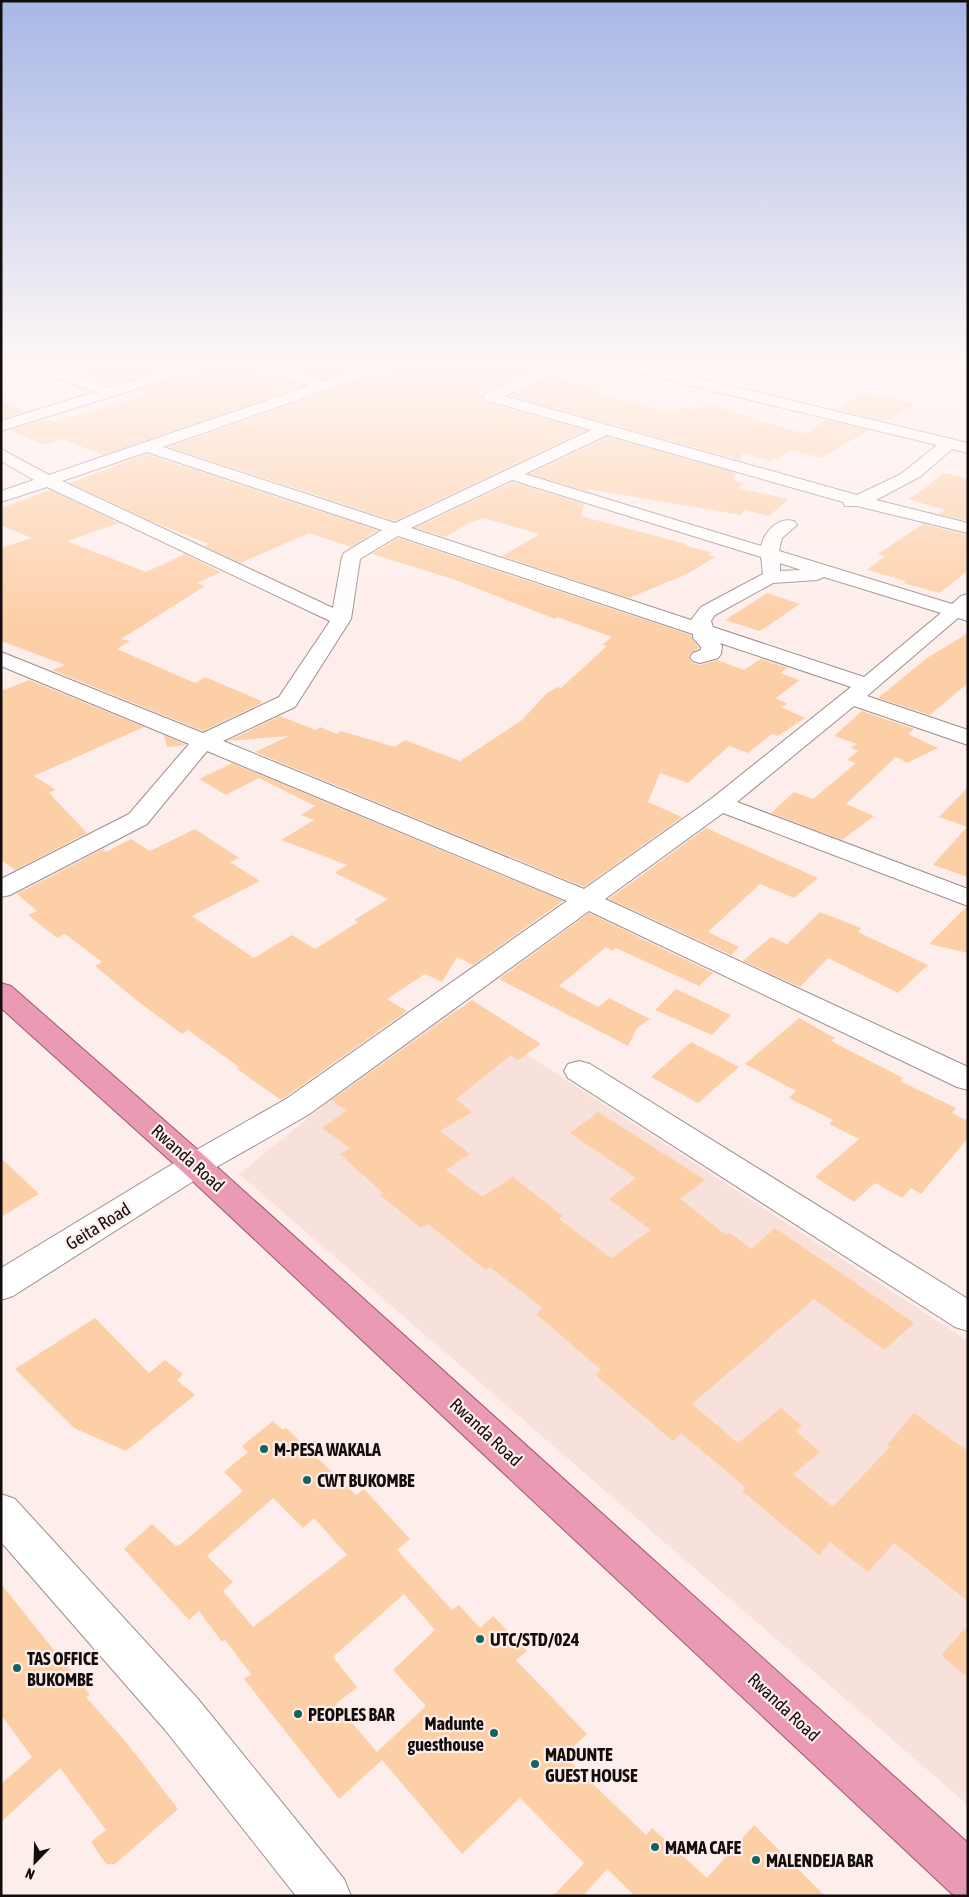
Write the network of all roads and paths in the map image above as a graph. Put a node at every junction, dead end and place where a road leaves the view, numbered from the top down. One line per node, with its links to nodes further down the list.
1 (141, 449): 8 (street)
2 (156, 449): 14 (street)
3 (564, 449): 7 (street)
4 (671, 449): 10 (street)
5 (944, 449): 10 (street)
6 (1, 454): 8 (street)
7 (508, 474): 14 (street); 16 (street)
8 (48, 481): 9 (street); 18 (street)
9 (1, 497)
10 (859, 501): 11 (street); 13 (street)
11 (819, 504)
12 (788, 524): 16 (street)
13 (968, 528)
14 (397, 529): 18 (street); 19 (street)
15 (727, 545): 16 (street)
16 (769, 564): 17 (street); 19 (street)
17 (960, 611): 22 (street, Geita Road)
18 (341, 619): 24 (street)
19 (697, 626): 20 (street); 22 (street)
20 (700, 657)
21 (1, 658): 24 (street)
22 (859, 692): 23 (street); 25 (street, Geita Road)
23 (968, 738)
24 (204, 742): 26 (street); 28 (street)
25 (720, 804): 27 (street); 28 (street, Geita Road)
26 (1, 889)
27 (968, 898)
28 (587, 900): 31 (street); 32 (street, Geita Road)
29 (1, 992): 32 (highway, Rwanda Road)
30 (579, 1070): 34 (street)
31 (968, 1080)
32 (195, 1165): 33 (street, Geita Road); 36 (highway, Rwanda Road)
33 (1, 1286)
34 (968, 1317)
35 (1, 1512): 37 (street)
36 (968, 1876)
37 (327, 1896)

